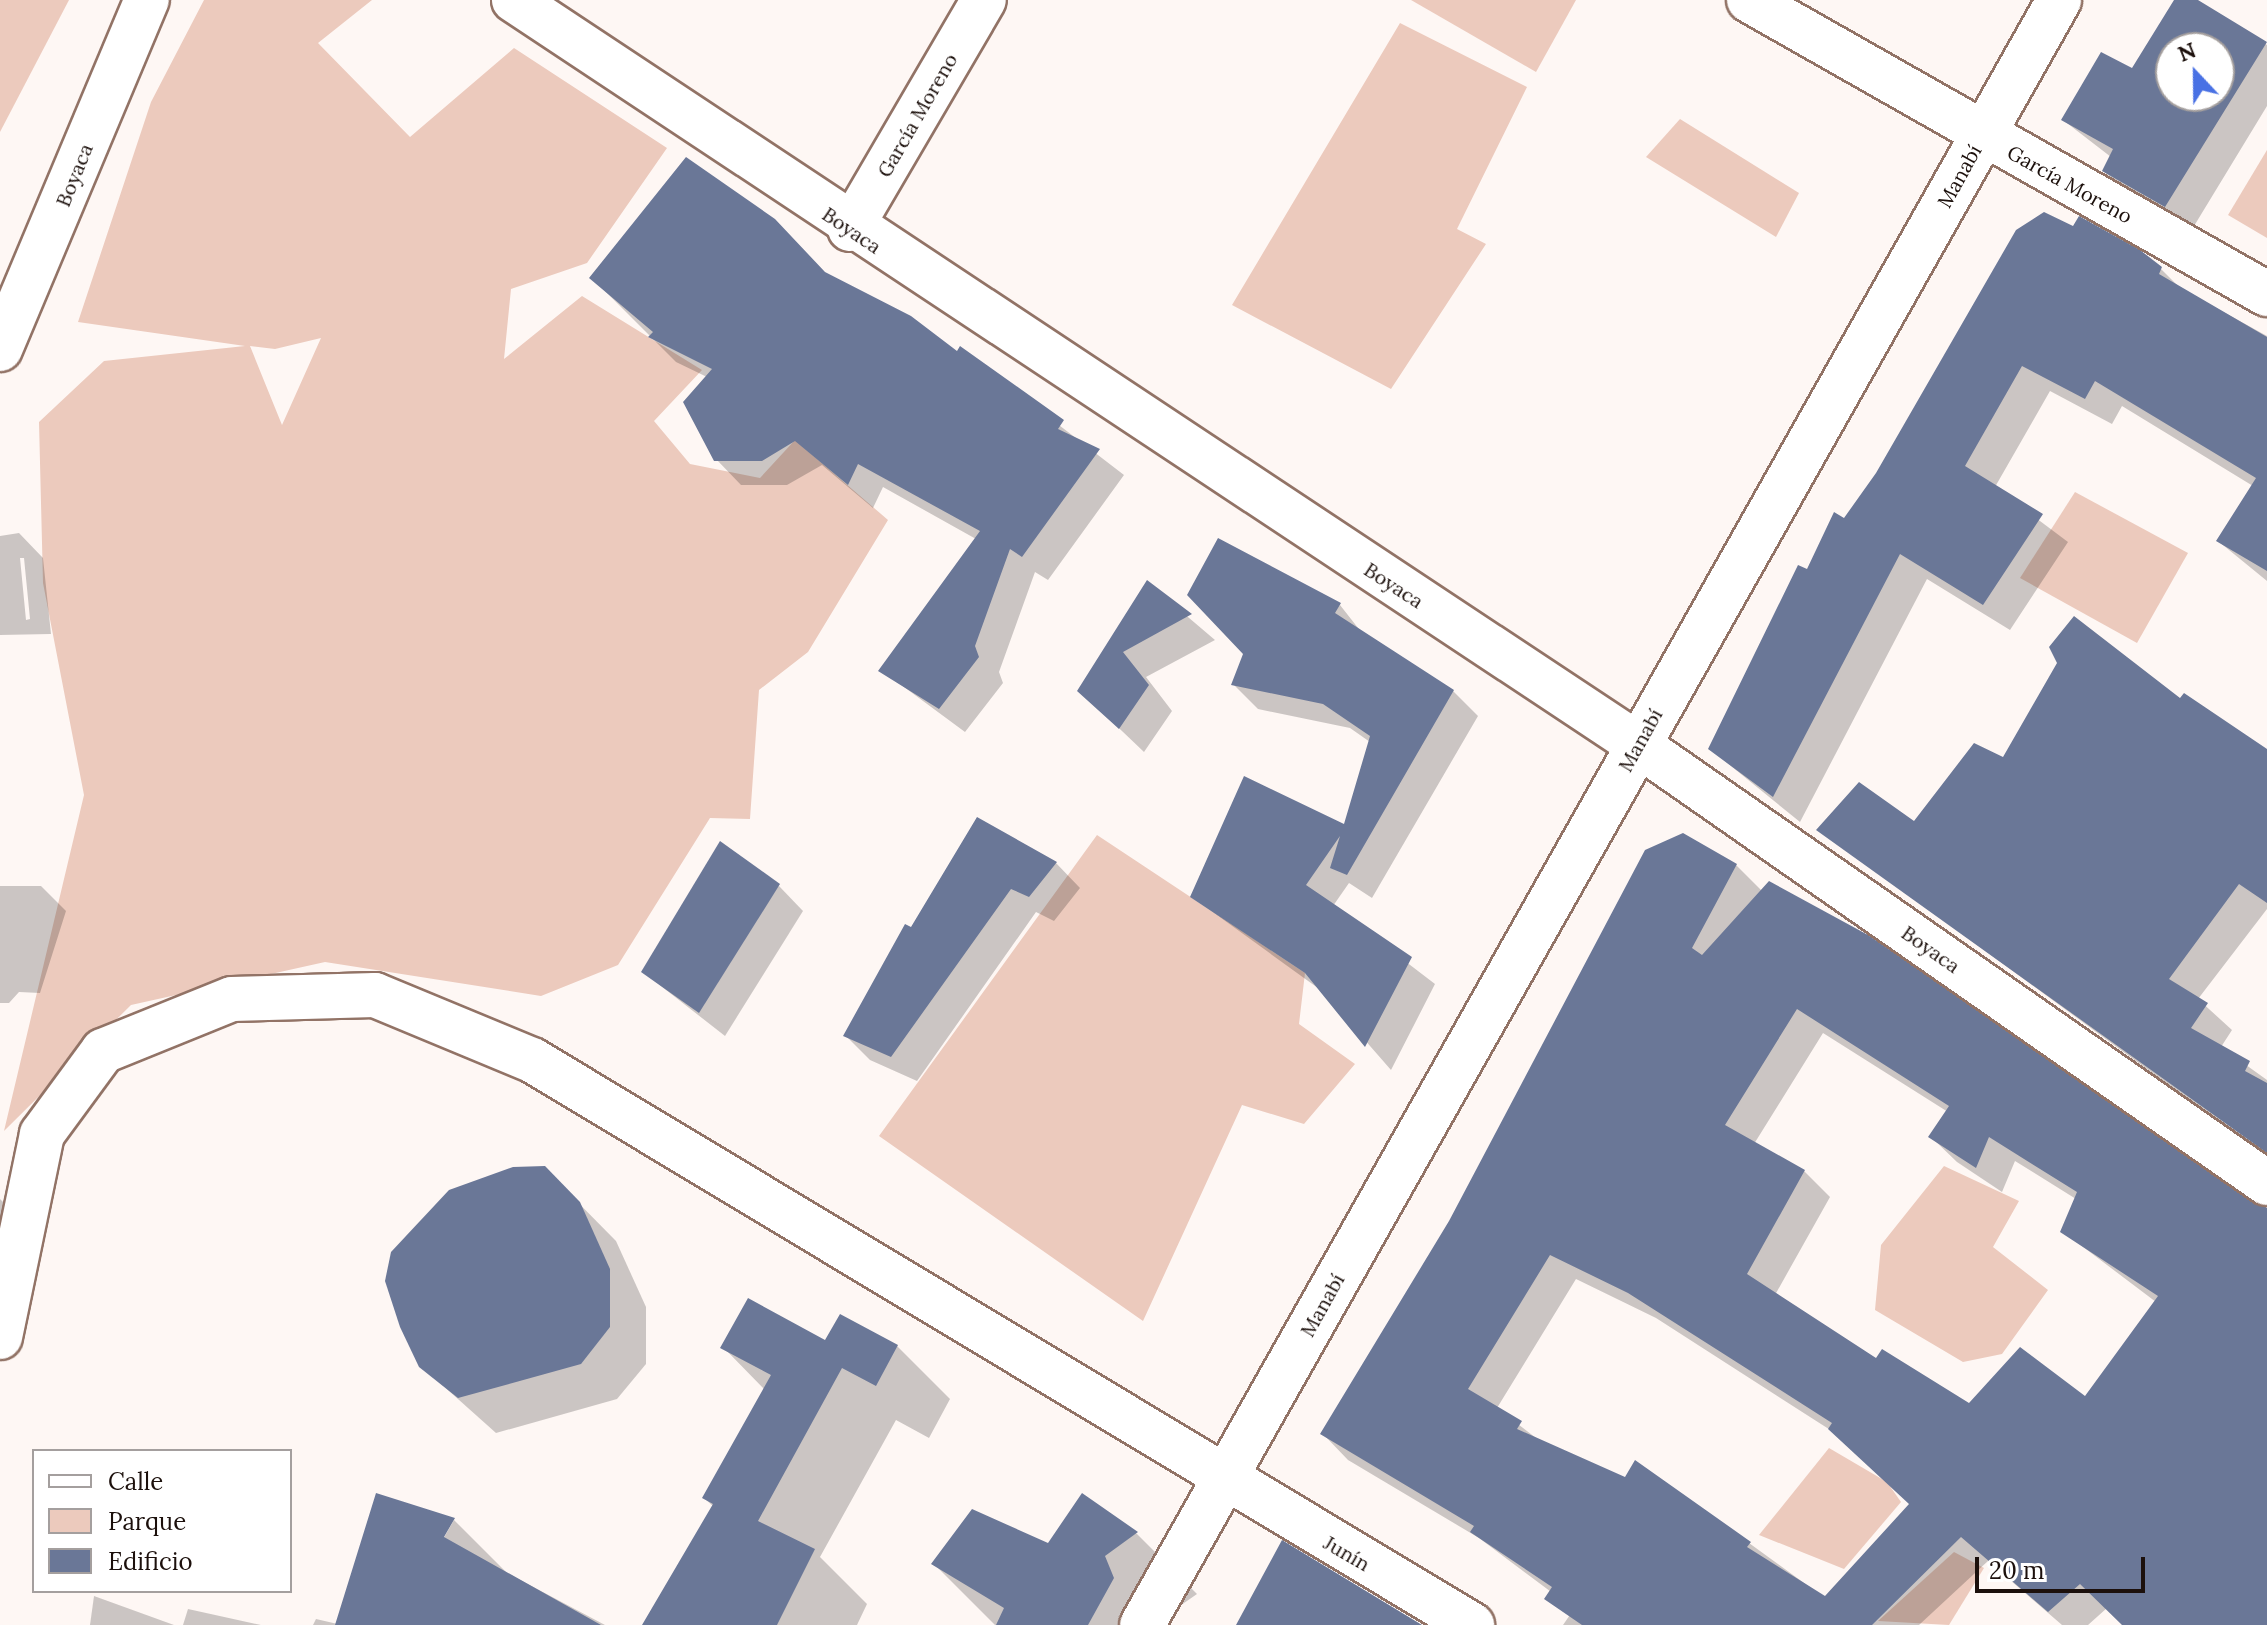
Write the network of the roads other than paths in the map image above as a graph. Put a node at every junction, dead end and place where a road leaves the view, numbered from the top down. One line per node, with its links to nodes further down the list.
1 (147, 0): 9 (street, Boyaca)
2 (514, 0): 7 (street, Boyaca)
3 (984, 0): 7 (street, García Moreno)
4 (1749, 0): 6 (street, García Moreno)
5 (2059, 0): 6 (street, Manabí)
6 (1982, 134): 8 (street, García Moreno); 10 (street, Manabí)
7 (850, 229): 10 (street, Boyaca)
8 (2267, 294)
9 (0, 349)
10 (1637, 744): 11 (street, Boyaca); 13 (street, Manabí)
11 (2267, 1183)
12 (0, 1337): 13 (street, Junín)
13 (1223, 1481): 14 (street, Manabí); 15 (street, Junín)
14 (1142, 1625)
15 (1472, 1625)

